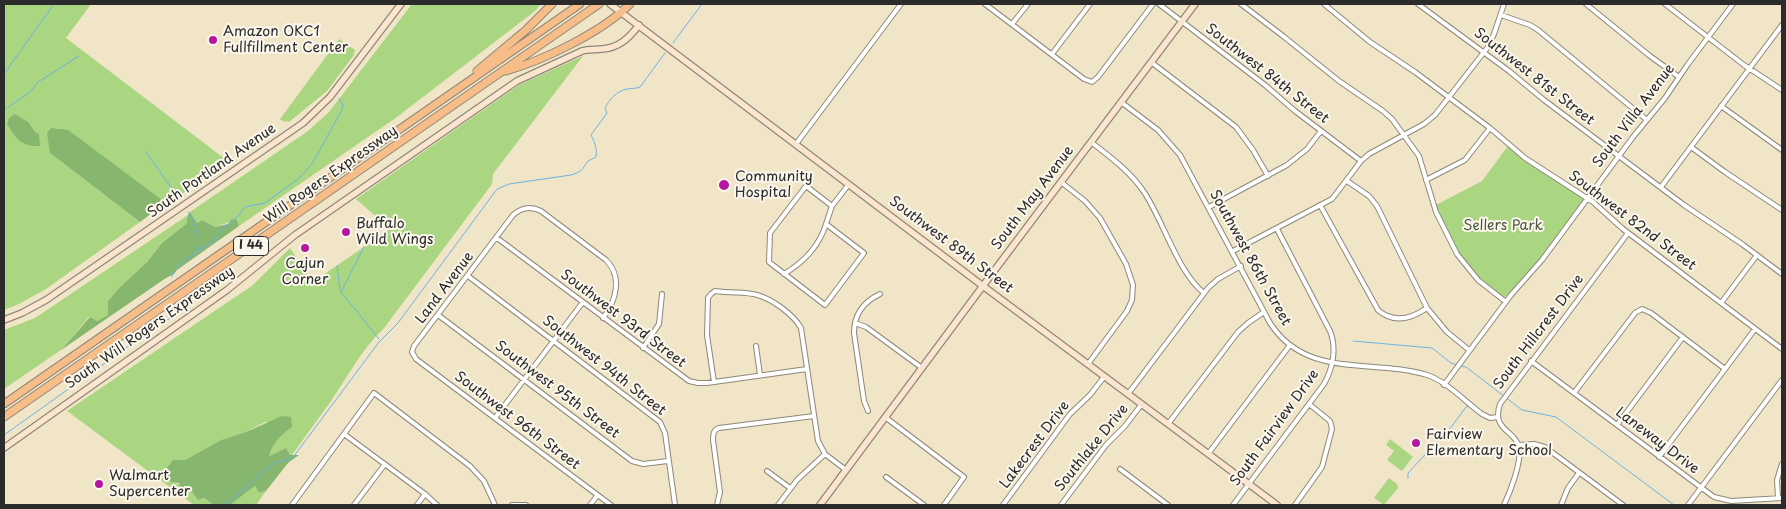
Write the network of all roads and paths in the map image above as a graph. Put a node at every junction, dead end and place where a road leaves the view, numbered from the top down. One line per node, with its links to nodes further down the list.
1 (401, 4): 81 (main road, South Portland Avenue)
2 (552, 4): 35 (highway)
3 (580, 4): 35 (highway, Will Rogers Expressway / I 44)
4 (610, 4): 21 (main road, Southwest 89th Street)
5 (630, 4): 21 (highway)
6 (901, 4): 44 (street)
7 (985, 4): 24 (street)
8 (1028, 4): 24 (street)
9 (1090, 4): 29 (street)
10 (1153, 4): 29 (street)
11 (1159, 4): 23 (street, Southwest 84th Street)
12 (1195, 4): 23 (main road, South May Avenue)
13 (1241, 4): 42 (street)
14 (1324, 4): 36 (street, Southwest 82nd Street)
15 (1418, 4): 28 (street, Southwest 81st Street)
16 (1504, 4): 22 (street)
17 (1586, 4): 33 (street)
18 (1665, 4): 27 (street)
19 (1733, 4): 27 (street, South Villa Avenue)
20 (596, 6): 32 (highway, Will Rogers Expressway / I 44)
21 (621, 12): 25 (main road, Southwest 89th Street); 32 (highway)
22 (1501, 15): 28 (street); 39 (street)
23 (1182, 21): 30 (main road, South May Avenue); 41 (street, Southwest 84th Street)
24 (1012, 24): 29 (street)
25 (639, 25): 44 (main road, Southwest 89th Street); 119 (main road, South Will Rogers Expressway)
26 (1781, 29): 31 (street)
27 (1707, 37): 31 (street); 33 (street, South Villa Avenue)
28 (1484, 52): 36 (street); 47 (street, Southwest 81st Street)
29 (1052, 54)
30 (1151, 62): 37 (main road, South May Avenue); 49 (street)
31 (1750, 69): 34 (street); 38 (street)
32 (498, 74): 112 (highway, Will Rogers Expressway / I 44)
33 (1679, 76): 39 (street, South Villa Avenue)
34 (1782, 90)
35 (454, 92): 106 (highway, Will Rogers Expressway / I 44)
36 (1450, 98): 40 (street, Southwest 82nd Street); 42 (street)
37 (1121, 102): 43 (main road, South May Avenue); 58 (street, Southwest 86th Street)
38 (1721, 106): 45 (street); 46 (street)
39 (1647, 120): 47 (street, South Villa Avenue)
40 (1490, 128): 50 (street); 55 (street, Southwest 82nd Street)
41 (1321, 131): 48 (street, Southwest 84th Street); 49 (street)
42 (1403, 134): 48 (street); 50 (street)
43 (1091, 142): 52 (main road, South May Avenue); 71 (street)
44 (796, 144): 53 (main road, Southwest 89th Street)
45 (1691, 146): 54 (street); 59 (street)
46 (1782, 150)
47 (1618, 156): 54 (street, Southwest 81st Street); 55 (street, South Villa Avenue)
48 (1361, 161): 51 (street)
49 (1268, 176): 58 (street)
50 (1426, 180): 75 (street)
51 (1346, 181): 57 (street); 77 (street)
52 (1061, 182): 70 (main road, South May Avenue); 94 (street)
53 (849, 184): 56 (street); 70 (main road, Southwest 89th Street)
54 (1661, 187): 65 (street, Southwest 81st Street)
55 (1587, 198): 62 (street, Southwest 82nd Street); 75 (street, South Villa Avenue)
56 (832, 206): 60 (street); 67 (street)
57 (1320, 206): 61 (street); 77 (street)
58 (1209, 207): 64 (street, Southwest 86th Street)
59 (1782, 210)
60 (826, 224): 67 (street); 67 (street)
61 (1277, 228): 64 (street); 93 (street)
62 (1628, 233): 76 (street, Southwest 82nd Street); 92 (street, South Hillcrest Drive)
63 (497, 238): 69 (street, Land Avenue); 74 (street, Southwest 93rd Street); 80 (street, Land Avenue)
64 (1233, 251): 66 (street, Southwest 86th Street)
65 (1757, 255): 68 (street, Southwest 81st Street); 76 (street)
66 (1241, 266): 71 (street); 78 (street, Southwest 86th Street)
67 (784, 274)
68 (1782, 274)
69 (468, 276): 79 (street, Land Avenue); 85 (street, Southwest 94th Street)
70 (983, 286): 94 (main road, Southwest 89th Street); 95 (main road, South May Avenue)
71 (1204, 293): 105 (street)
72 (662, 294): 88 (street)
73 (880, 294): 82 (street)
74 (582, 302): 80 (street, Southwest 93rd Street); 85 (street)
75 (1506, 302): 90 (street, South Villa Avenue)
76 (1721, 303): 83 (street, Southwest 82nd Street)
77 (1427, 308): 90 (street)
78 (1264, 312): 86 (street, Southwest 86th Street); 115 (street)
79 (438, 315): 91 (street, Land Avenue); 100 (street, Southwest 95th Street)
80 (603, 318): 88 (street, Southwest 93rd Street)
81 (4, 320)
82 (855, 323): 95 (street); 109 (street)
83 (1756, 329): 89 (street, Southwest 82nd Street); 97 (street)
84 (1683, 337): 97 (street); 104 (street); 116 (street)
85 (553, 341): 100 (street); 123 (street, Southwest 94th Street)
86 (1290, 345): 93 (street, Southwest 86th Street); 121 (street)
87 (756, 346): 98 (street)
88 (643, 348): 102 (street, Southwest 93rd Street)
89 (1782, 349)
90 (1469, 350): 103 (street, South Villa Avenue)
91 (412, 353): 113 (street, Southwest 96th Street)
92 (1532, 361): 104 (street, Laneway Drive); 111 (street, South Hillcrest Drive)
93 (1332, 362): 103 (street, Southwest 86th Street); 107 (street, South Fairview Drive)
94 (1088, 364): 99 (main road, Southwest 89th Street)
95 (922, 368): 114 (main road, South May Avenue)
96 (807, 369): 98 (street, Southwest 93rd Street); 102 (street); 110 (street)
97 (1725, 369): 122 (street)
98 (760, 375): 102 (street, Southwest 93rd Street)
99 (1104, 377): 105 (main road, Southwest 89th Street); 152 (street, Lakecrest Drive)
100 (524, 380): 113 (street); 123 (street, Southwest 95th Street)
101 (1782, 380): 133 (street)
102 (714, 382)
103 (1444, 384): 111 (street, Southwest 86th Street)
104 (1574, 393): 116 (street, Laneway Drive)
105 (1128, 394): 108 (main road, Southwest 89th Street)
106 (4, 404)
107 (1309, 404): 131 (street, South Fairview Drive); 157 (street)
108 (1141, 405): 115 (main road, Southwest 89th Street); 153 (street, Southlake Drive)
109 (868, 412)
110 (814, 416): 120 (street); 147 (street)
111 (1498, 417): 118 (street)
112 (4, 418)
113 (495, 418): 135 (street, Southwest 96th Street)
114 (885, 418): 127 (main road, South May Avenue); 151 (street)
115 (1168, 424): 121 (main road, Southwest 89th Street)
116 (1617, 425): 122 (street, Laneway Drive)
117 (344, 434): 124 (street); 137 (street); 141 (street)
118 (1519, 446): 129 (street); 158 (street)
119 (4, 447)
120 (825, 454): 127 (street); 132 (street)
121 (1208, 454): 131 (main road, Southwest 89th Street)
122 (1659, 457): 133 (street, Laneway Drive)
123 (668, 461): 146 (street, Southwest 94th Street)
124 (385, 464): 134 (street); 138 (street)
125 (1782, 464): 136 (street)
126 (1120, 469): 154 (street)
127 (846, 470): 149 (main road, South May Avenue)
128 (767, 471): 132 (street)
129 (1579, 472): 159 (street); 160 (street)
130 (886, 477): 150 (street)
131 (1249, 484): 155 (street, South Fairview Drive); 156 (main road, Southwest 89th Street)
132 (790, 488): 148 (street)
133 (1701, 488): 136 (street, Laneway Drive); 161 (street)
134 (425, 494): 139 (street); 140 (street)
135 (598, 496): 144 (street); 145 (street, Southwest 96th Street)
136 (1780, 498)
137 (292, 505)
138 (354, 505)
139 (417, 505)
140 (437, 505)
141 (495, 505)
142 (512, 505): 143 (street)
143 (526, 505)
144 (590, 505)
145 (610, 505)
146 (675, 505)
147 (717, 505)
148 (778, 505)
149 (820, 505)
150 (924, 505)
151 (944, 505)
152 (1003, 505)
153 (1061, 505)
154 (1168, 505)
155 (1233, 505)
156 (1277, 505)
157 (1295, 505)
158 (1504, 505)
159 (1561, 505)
160 (1624, 505)
161 (1688, 505)

